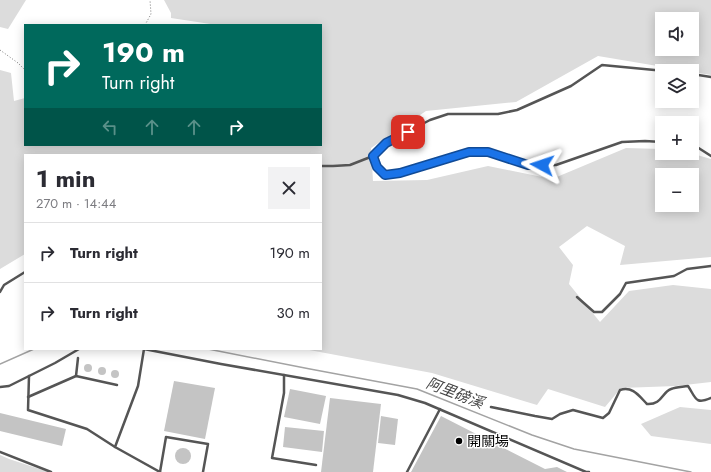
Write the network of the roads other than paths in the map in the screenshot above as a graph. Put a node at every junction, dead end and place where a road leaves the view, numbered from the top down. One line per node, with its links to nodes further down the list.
1 (655, 70): 6 (lane)
2 (699, 75): 3 (lane)
3 (711, 77)
4 (655, 142): 6 (lane)
5 (699, 148): 7 (lane)
6 (373, 156): 8 (lane)
7 (711, 156)
8 (322, 166)
9 (711, 266): 12 (lane)
10 (24, 273): 11 (lane)
11 (0, 292)
12 (577, 297)
13 (77, 350): 18 (lane)
14 (144, 350): 26 (lane)
15 (149, 350): 17 (lane)
16 (78, 358): 19 (lane)
17 (284, 375): 25 (lane); 28 (lane)
18 (29, 376): 21 (lane); 22 (lane)
19 (76, 376): 20 (lane); 22 (lane)
20 (117, 385)
21 (0, 387)
22 (28, 397): 26 (lane)
23 (711, 398): 24 (lane)
24 (491, 406)
25 (440, 410): 32 (lane); 33 (lane)
26 (115, 447): 30 (lane)
27 (0, 452): 29 (lane)
28 (316, 465)
29 (51, 472)
30 (160, 472): 31 (lane)
31 (203, 472)
32 (407, 472)
33 (589, 472)

